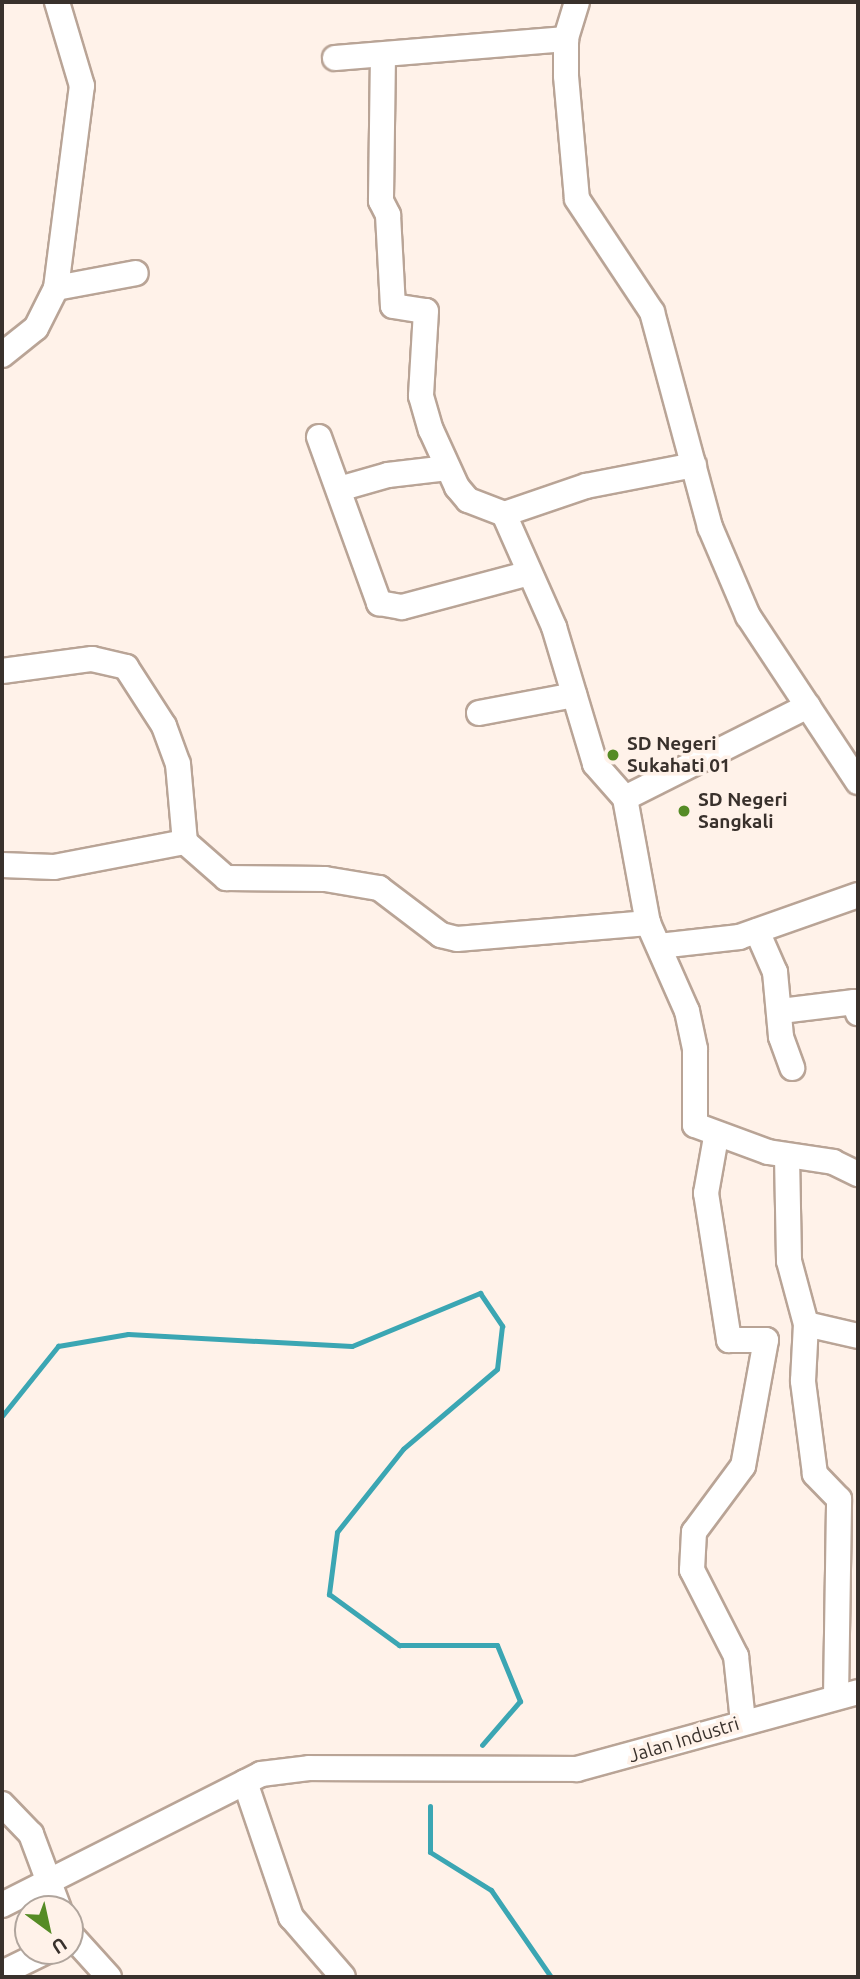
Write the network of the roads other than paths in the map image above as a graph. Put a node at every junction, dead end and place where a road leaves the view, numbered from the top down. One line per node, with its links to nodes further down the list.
1 (57, 2): 7 (street)
2 (577, 2): 3 (street)
3 (566, 38): 4 (street); 10 (street)
4 (383, 55): 5 (street); 11 (street)
5 (335, 58)
6 (136, 273): 7 (street)
7 (56, 288): 8 (street)
8 (2, 355)
9 (319, 437): 12 (street)
10 (694, 466): 13 (street); 17 (street)
11 (448, 468): 12 (street); 13 (street)
12 (339, 489): 14 (street)
13 (504, 514): 14 (street)
14 (526, 574): 16 (street)
15 (2, 671): 21 (street)
16 (574, 695): 18 (street); 20 (street)
17 (808, 706): 19 (street); 20 (street)
18 (479, 713)
19 (858, 782)
20 (625, 798): 24 (street)
21 (185, 842): 22 (street); 24 (street)
22 (2, 865)
23 (858, 895): 25 (street)
24 (648, 923): 26 (street)
25 (757, 931): 26 (street); 27 (street)
26 (659, 946): 30 (street)
27 (781, 1011): 28 (street); 29 (street)
28 (858, 1013)
29 (792, 1068)
30 (716, 1137): 31 (street); 36 (street)
31 (787, 1156): 32 (street); 33 (street)
32 (858, 1174)
33 (806, 1324): 34 (street); 35 (street)
34 (858, 1336)
35 (847, 1695): 36 (street, Jalan Industri)
36 (743, 1722): 37 (street, Jalan Industri)
37 (245, 1782): 39 (street, Jalan Industri); 46 (street)
38 (2, 1804): 39 (street)
39 (46, 1881): 40 (street); 41 (street, Jalan Industri)
40 (52, 1895)
41 (2, 1905)
42 (84, 1948): 45 (street)
43 (18, 1965): 44 (street)
44 (2, 1973)
45 (109, 1977)
46 (343, 1977)

